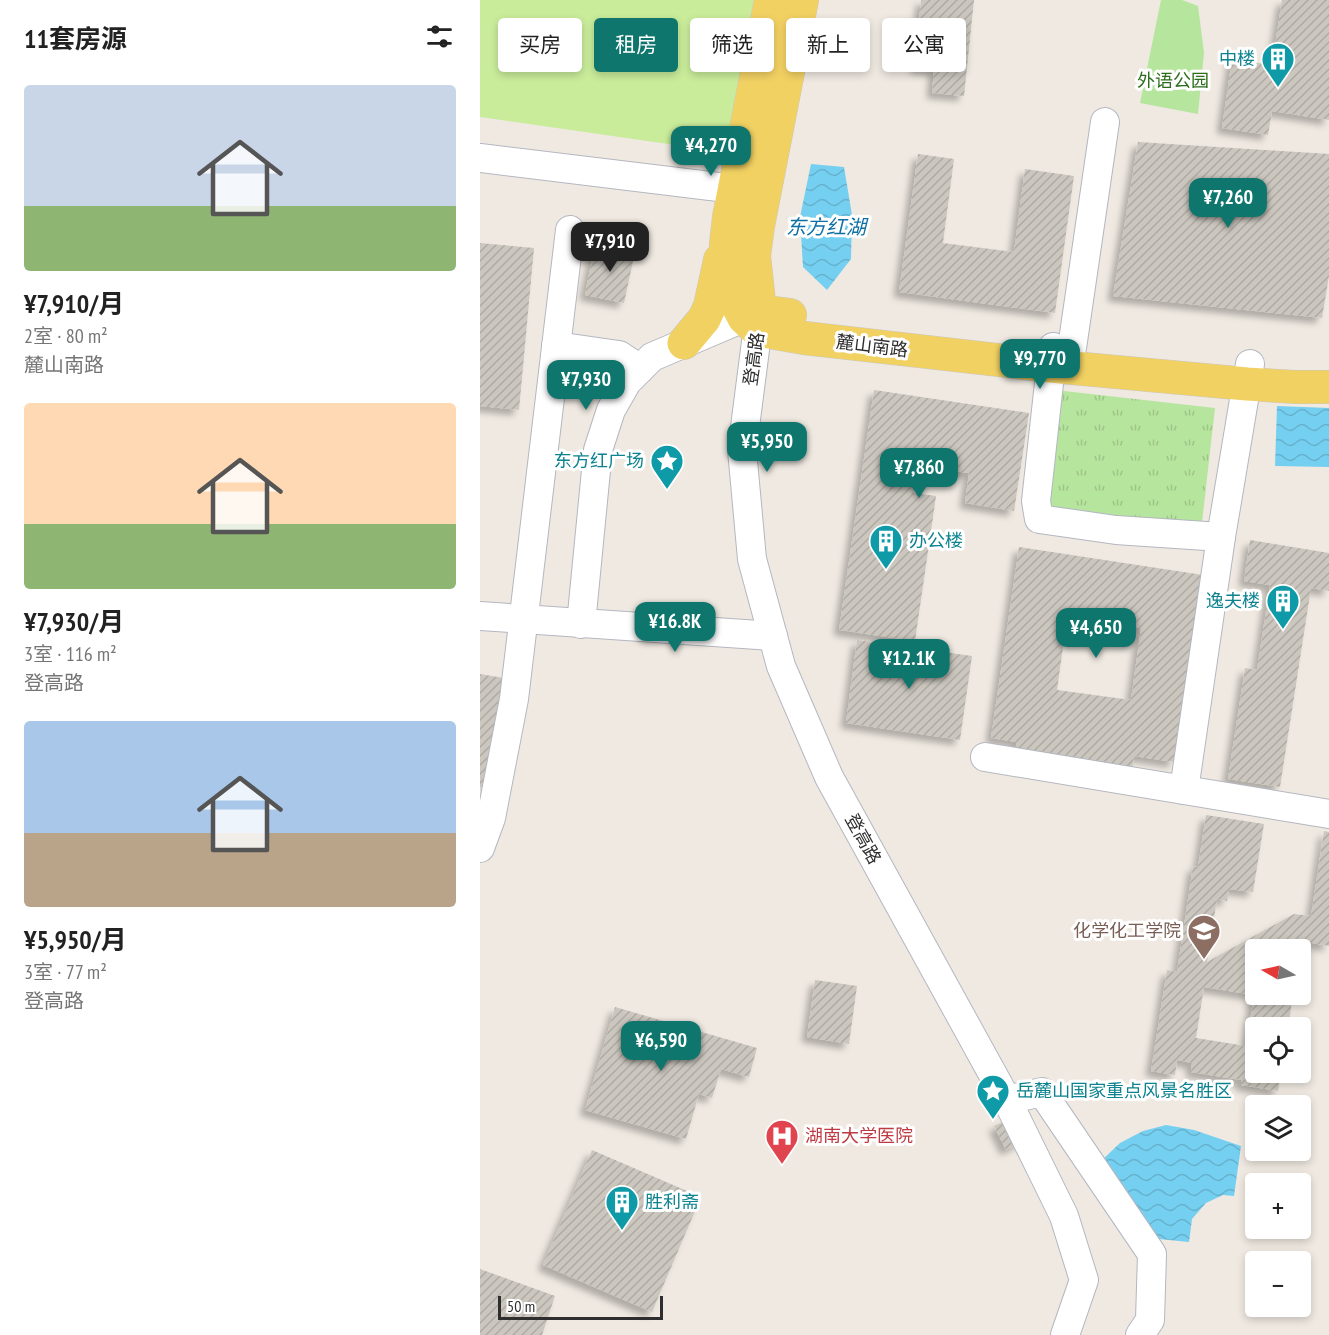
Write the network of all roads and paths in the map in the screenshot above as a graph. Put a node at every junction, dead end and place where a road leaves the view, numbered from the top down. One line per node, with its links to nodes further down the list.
1 (771, 0): 5 (main road)
2 (802, 0): 7 (main road)
3 (1105, 122): 10 (street)
4 (480, 158): 5 (street)
5 (732, 203): 7 (main road); 8 (main road)
6 (570, 230): 9 (street)
7 (754, 319): 8 (street); 10 (main road, 麓山南路); 19 (street, 登高路)
8 (684, 343): 11 (street)
9 (556, 346): 11 (street); 17 (street)
10 (1059, 354): 13 (main road, 麓山南路); 15 (street)
11 (640, 369): 18 (street)
12 (1329, 369): 13 (main road, 麓山南路)
13 (1249, 374): 14 (main road, 麓山南路); 15 (street)
14 (1329, 387)
15 (1221, 537): 21 (street)
16 (480, 615): 17 (street)
17 (524, 619): 18 (street); 23 (street)
18 (581, 624): 19 (street)
19 (773, 636): 25 (street, 登高路)
20 (985, 757): 21 (street)
21 (1184, 790): 22 (street)
22 (1329, 814)
23 (485, 817): 24 (street)
24 (480, 848)
25 (1007, 1100): 26 (street, 登高路); 27 (street)
26 (1065, 1335)
27 (1140, 1335)

